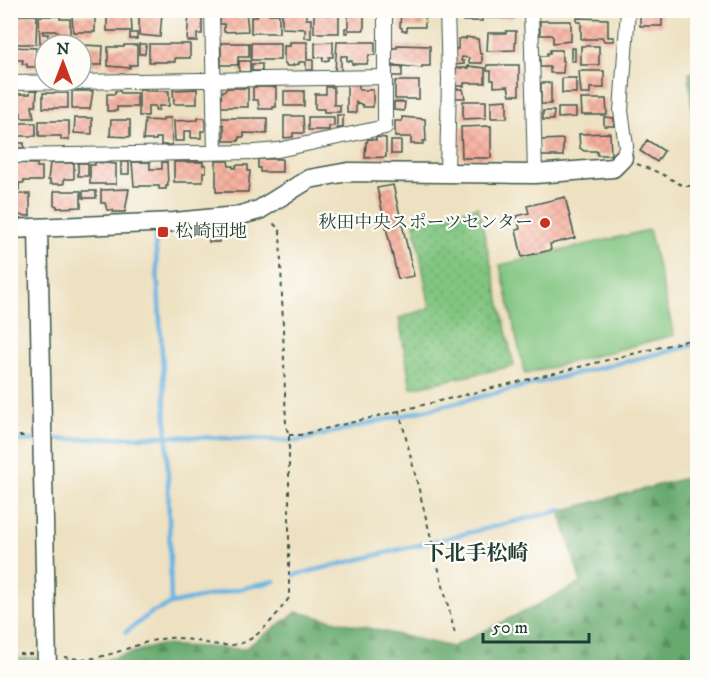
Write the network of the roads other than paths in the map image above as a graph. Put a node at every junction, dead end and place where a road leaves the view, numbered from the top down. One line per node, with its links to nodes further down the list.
1 (212, 10): 7 (street)
2 (385, 10): 6 (street)
3 (447, 10): 12 (street)
4 (531, 10): 13 (street)
5 (628, 10): 11 (street)
6 (385, 77): 7 (street); 9 (street)
7 (214, 80): 8 (street); 9 (street)
8 (10, 83)
9 (215, 152): 10 (street)
10 (10, 156)
11 (623, 158): 13 (street)
12 (447, 174): 13 (street); 14 (street)
13 (535, 174)
14 (38, 228): 15 (street); 16 (street)
15 (10, 229)
16 (47, 661)

